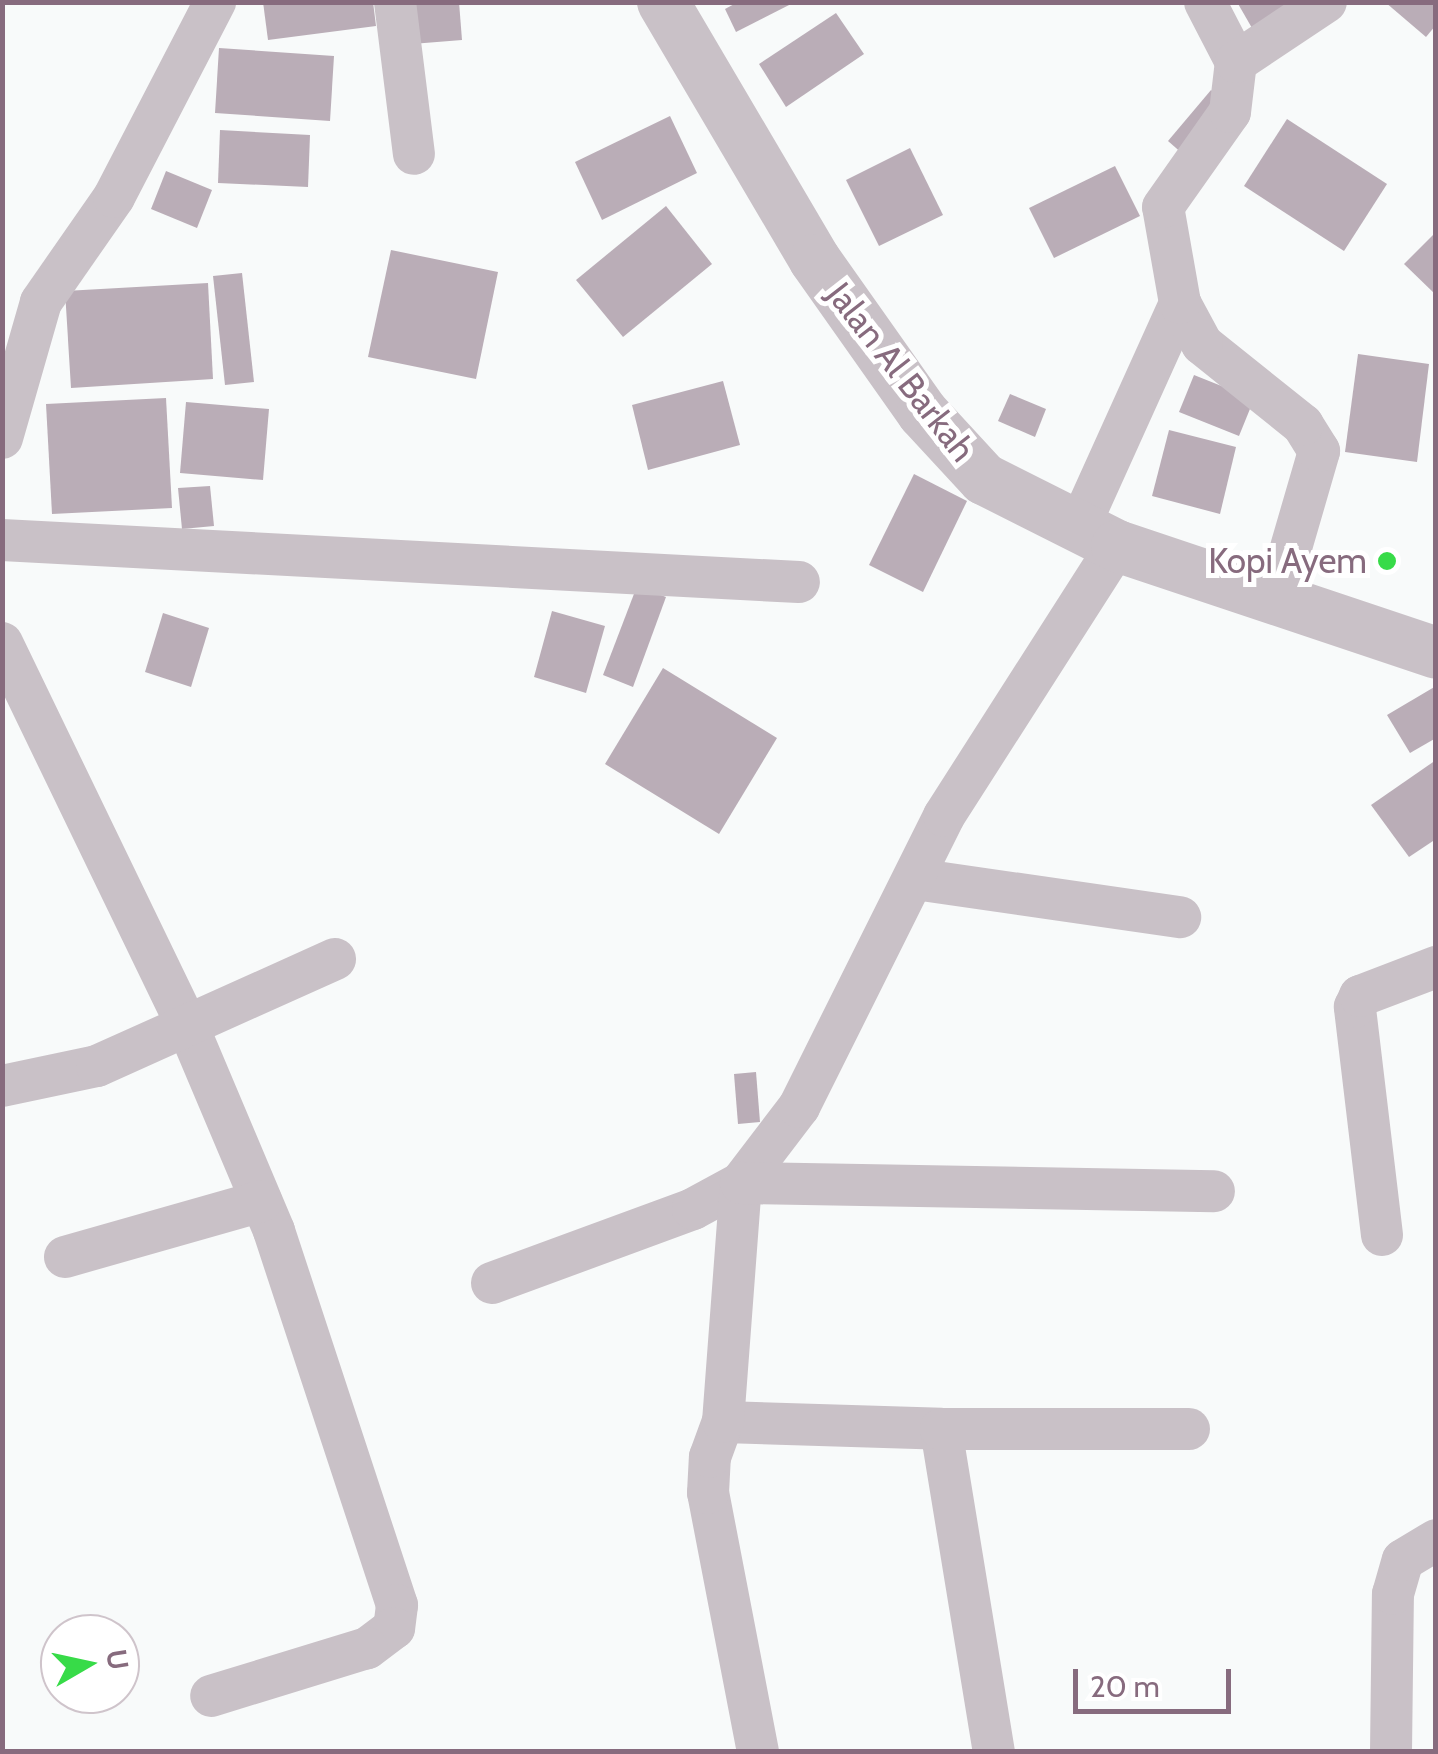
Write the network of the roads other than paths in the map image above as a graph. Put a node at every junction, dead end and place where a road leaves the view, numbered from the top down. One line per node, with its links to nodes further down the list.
1 (214, 2): 9 (street)
2 (395, 2): 7 (street)
3 (663, 2): 10 (street, Jalan Al Barkah)
4 (1204, 2): 6 (street)
5 (1326, 2): 6 (street)
6 (1236, 62): 8 (street)
7 (414, 154)
8 (1180, 302): 10 (street); 13 (street)
9 (2, 438)
10 (1098, 537): 13 (street, Jalan Al Barkah); 16 (street)
11 (2, 540): 12 (street)
12 (799, 582)
13 (1277, 596): 15 (street, Jalan Al Barkah)
14 (2, 643): 20 (street)
15 (1436, 653)
16 (915, 880): 17 (street); 22 (street)
17 (1180, 917)
18 (335, 959): 20 (street)
19 (1436, 967): 25 (street)
20 (188, 1027): 21 (street); 24 (street)
21 (2, 1086)
22 (741, 1183): 23 (street); 27 (street); 28 (street)
23 (1214, 1191)
24 (261, 1201): 26 (street); 32 (street)
25 (1382, 1234)
26 (65, 1257)
27 (492, 1283)
28 (724, 1422): 29 (street); 33 (street)
29 (941, 1429): 30 (street); 34 (street)
30 (1189, 1429)
31 (1436, 1540): 35 (street)
32 (211, 1696)
33 (758, 1752)
34 (994, 1752)
35 (1391, 1752)

